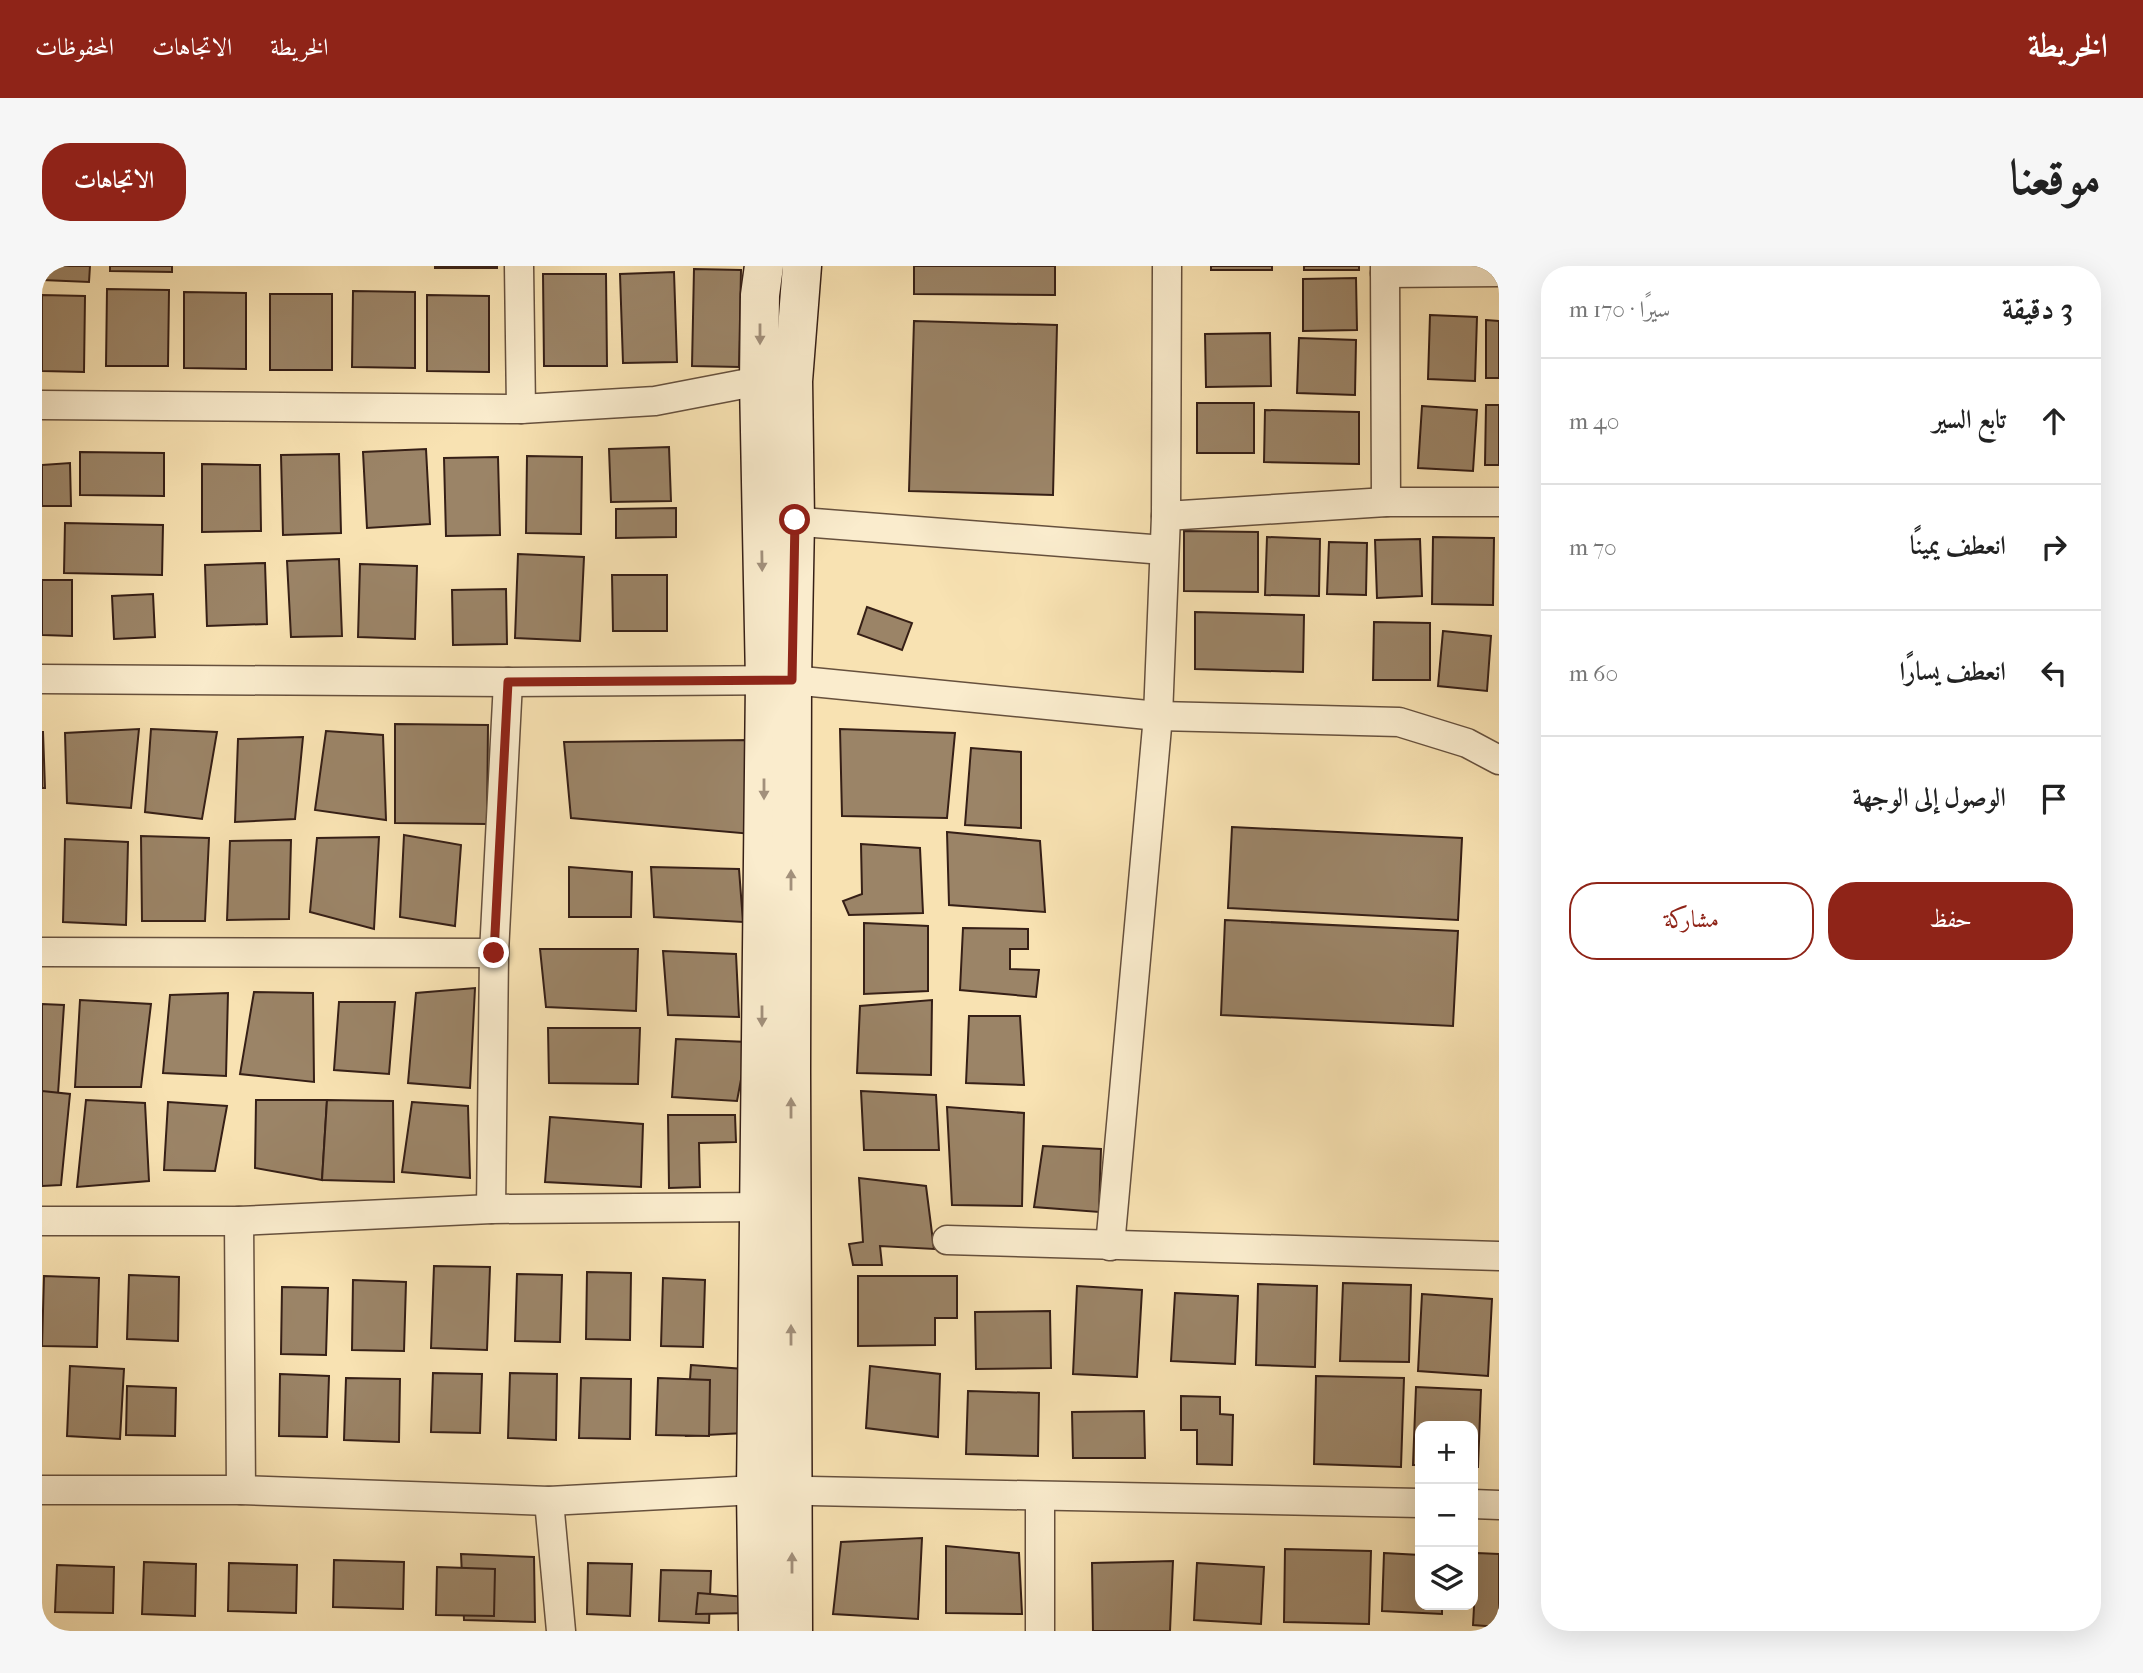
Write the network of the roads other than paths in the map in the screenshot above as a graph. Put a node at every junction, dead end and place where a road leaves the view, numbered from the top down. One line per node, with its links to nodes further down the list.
1 (519, 266): 9 (street)
2 (764, 266): 7 (street, one-way to 7)
3 (802, 266): 7 (street)
4 (1167, 266): 12 (street)
5 (1385, 269): 6 (street); 10 (street)
6 (1499, 272)
7 (776, 381): 9 (street); 13 (street)
8 (42, 405): 9 (street)
9 (521, 409)
10 (1386, 502): 11 (street); 12 (street)
11 (1499, 502)
12 (1166, 516): 14 (street)
13 (778, 520): 14 (street); 16 (street)
14 (1164, 550): 18 (street)
15 (42, 679): 17 (street)
16 (778, 681): 17 (street); 18 (street); 22 (street)
17 (508, 682): 21 (street)
18 (1158, 716): 19 (street); 27 (street)
19 (1499, 760)
20 (42, 952): 21 (street)
21 (494, 953): 23 (street)
22 (776, 1207): 23 (street); 31 (street)
23 (491, 1209): 25 (street)
24 (42, 1221): 25 (street)
25 (239, 1221): 30 (street)
26 (947, 1240): 27 (street)
27 (1110, 1245): 28 (street)
28 (1499, 1256)
29 (42, 1490): 30 (street)
30 (240, 1490): 33 (street)
31 (774, 1491): 32 (street); 33 (street); 38 (street); 39 (street, one-way to 31)
32 (1040, 1497): 34 (street); 40 (street)
33 (549, 1501): 37 (street)
34 (1415, 1503)
35 (1478, 1504): 36 (street)
36 (1499, 1505)
37 (561, 1631)
38 (758, 1631)
39 (793, 1631)
40 (1040, 1631)

